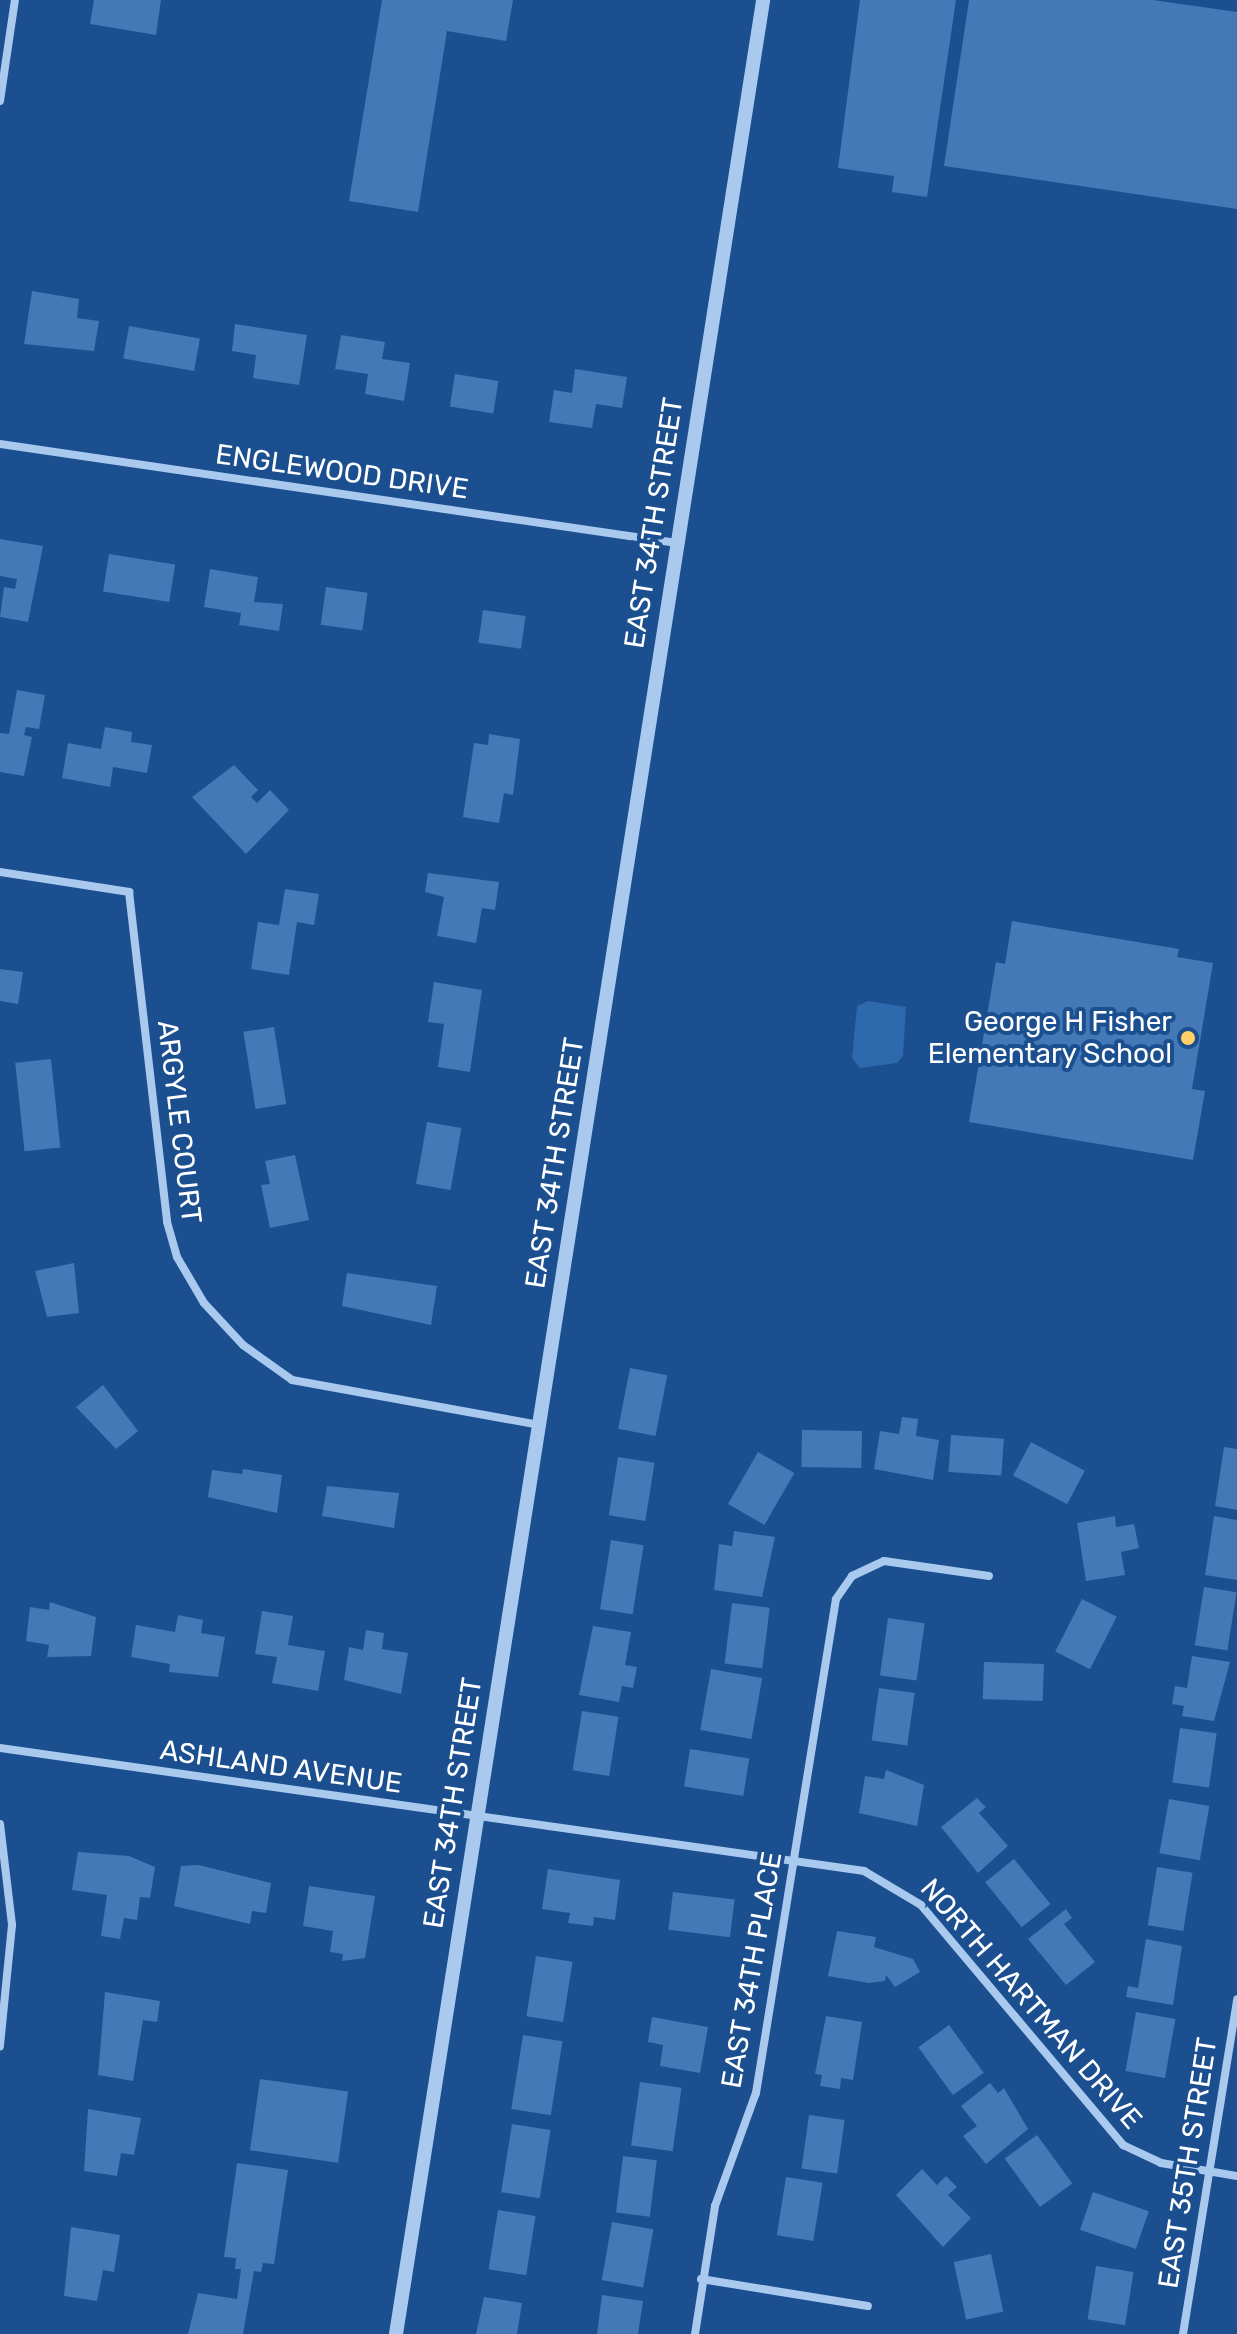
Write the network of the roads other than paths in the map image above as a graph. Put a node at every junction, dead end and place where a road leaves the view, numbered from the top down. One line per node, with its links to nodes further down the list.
1 (15, 0): 3 (street)
2 (763, 0): 5 (street, EAST 34TH STREET)
3 (0, 101)
4 (0, 444): 5 (street, ENGLEWOOD DRIVE)
5 (677, 543): 7 (street, EAST 34TH STREET)
6 (0, 872): 7 (street, ARGYLE COURT)
7 (539, 1425): 10 (street, EAST 34TH STREET)
8 (989, 1576): 12 (street, EAST 34TH PLACE)
9 (0, 1748): 10 (street, ASHLAND AVENUE)
10 (477, 1815): 12 (street, ASHLAND AVENUE); 19 (street, EAST 34TH STREET)
11 (0, 1824): 14 (street)
12 (794, 1859): 15 (street, NORTH HARTMAN DRIVE); 17 (street, EAST 34TH PLACE)
13 (1237, 1999): 15 (street, EAST 35TH STREET)
14 (0, 2046)
15 (1208, 2172): 16 (street, NORTH HARTMAN DRIVE); 21 (street, EAST 35TH STREET)
16 (1237, 2176)
17 (701, 2279): 18 (street); 20 (street, EAST 34TH PLACE)
18 (868, 2306)
19 (396, 2334)
20 (695, 2334)
21 (1183, 2334)

